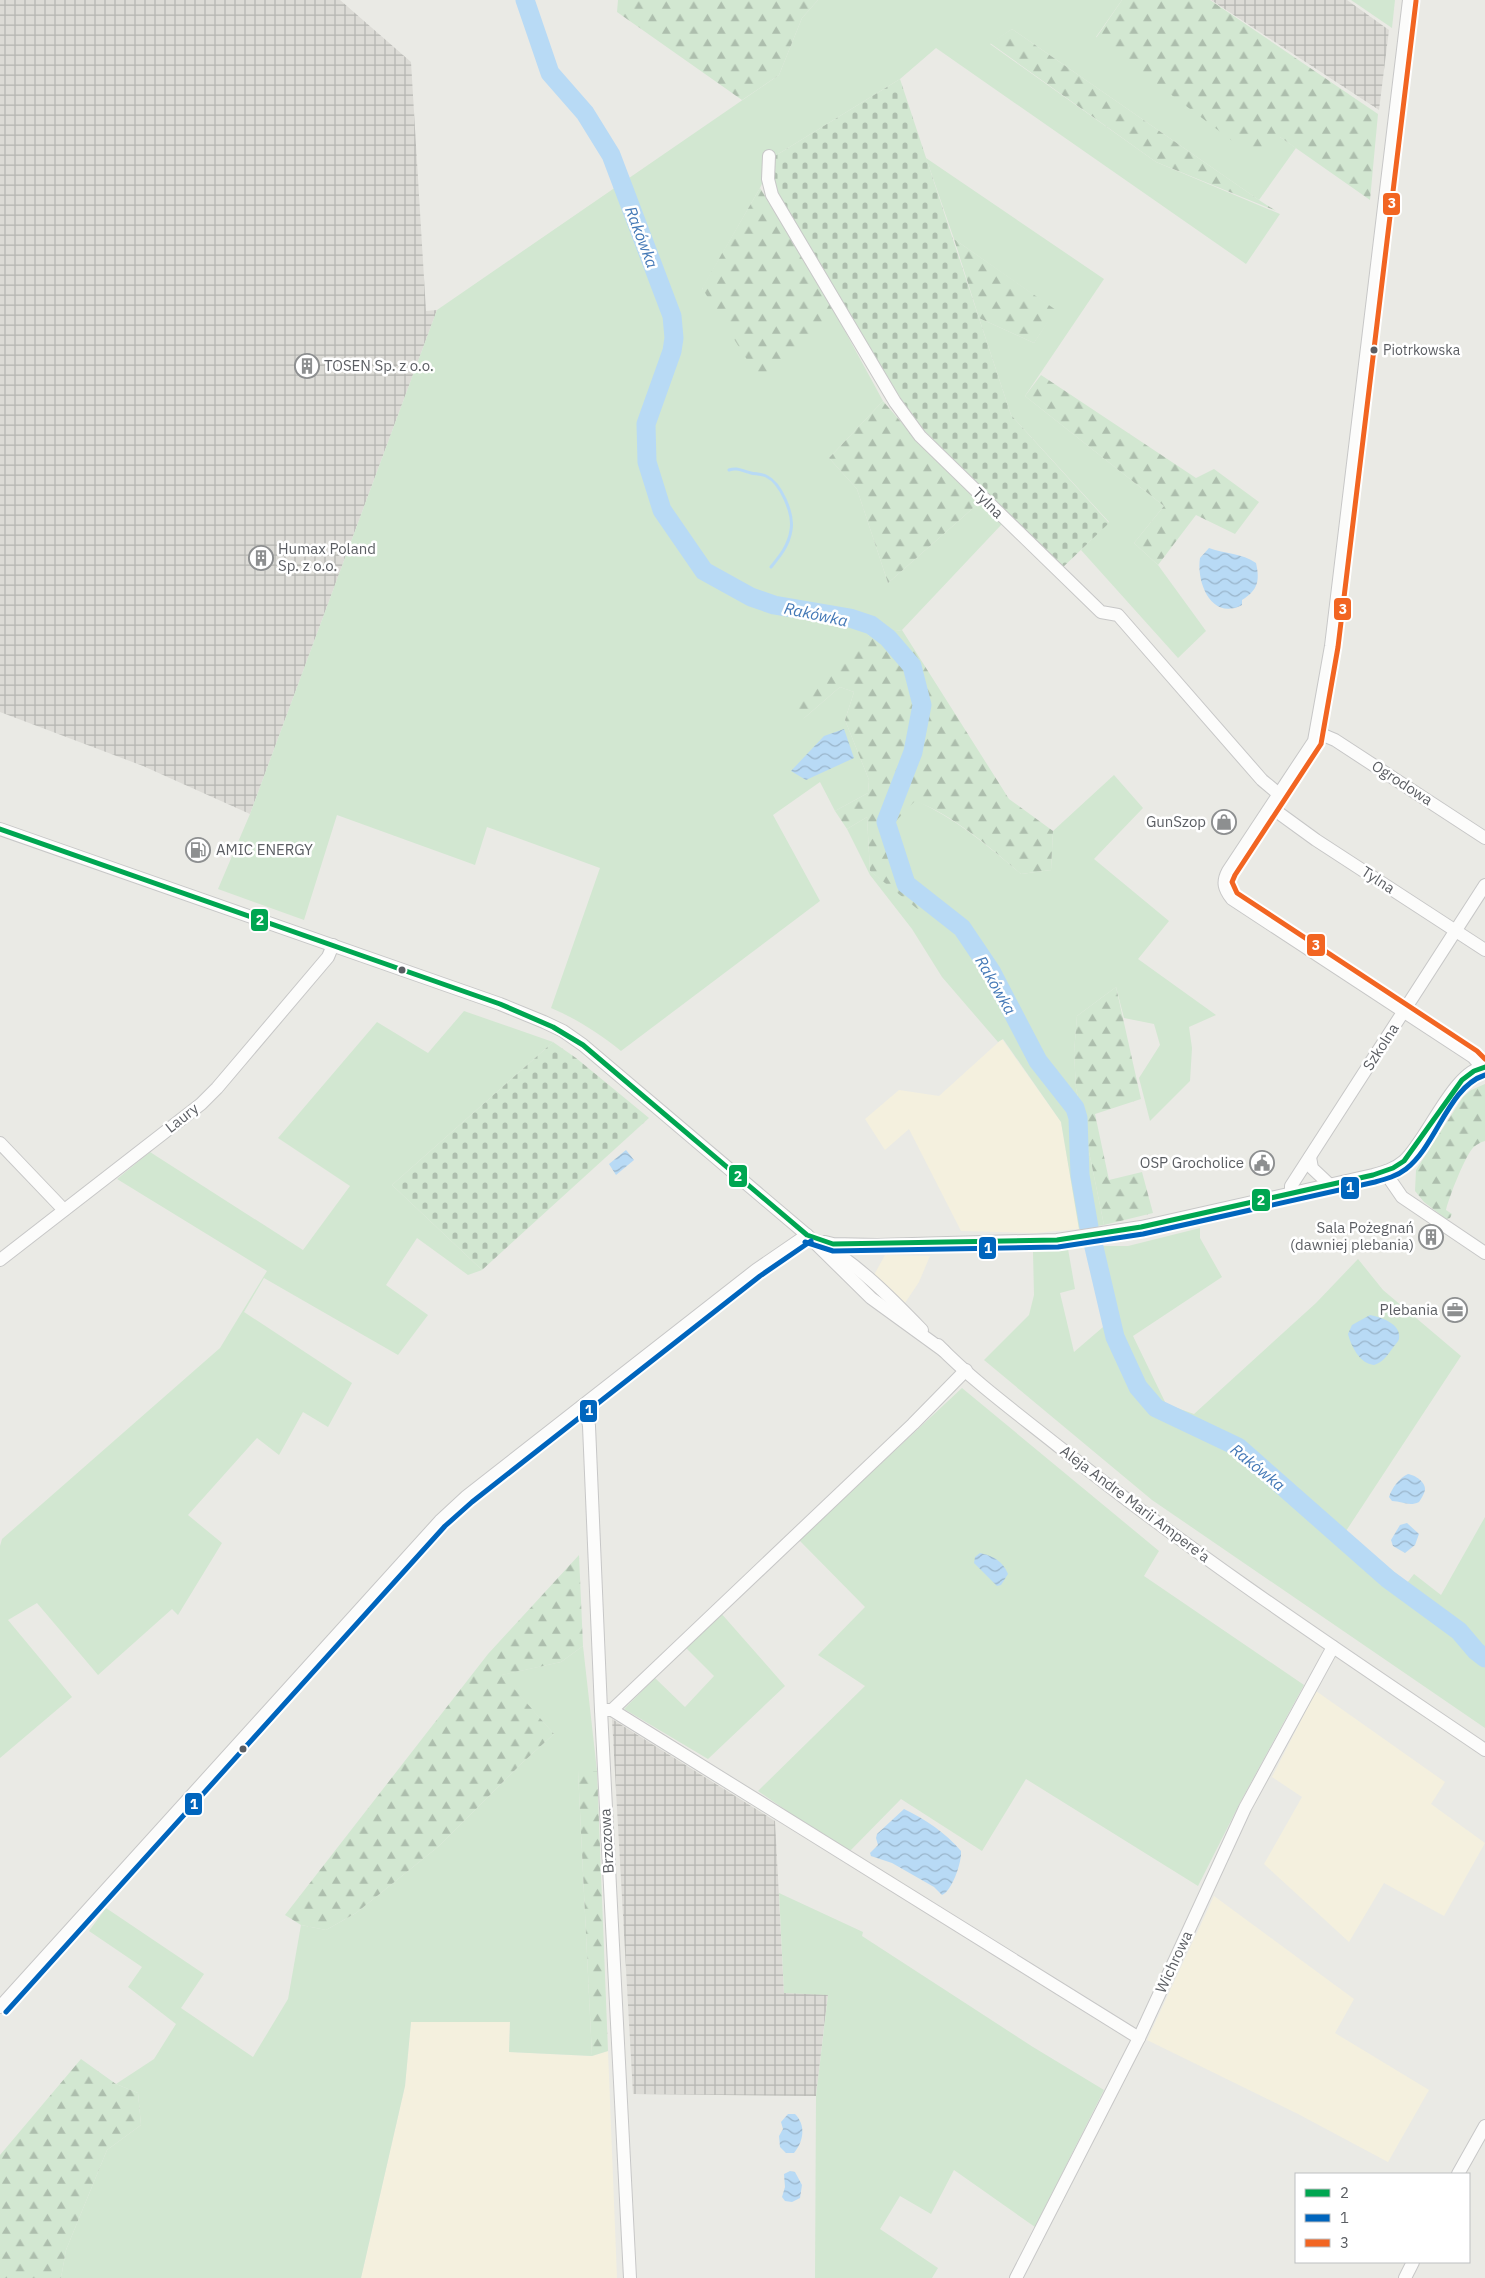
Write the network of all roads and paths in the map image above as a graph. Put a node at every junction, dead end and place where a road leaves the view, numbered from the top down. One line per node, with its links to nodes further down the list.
1 (1409, 0): 3 (street)
2 (769, 156): 4 (street, Tylna)
3 (1316, 732): 4 (street); 7 (street, Ogrodowa)
4 (1280, 795): 5 (street)
5 (1272, 808): 9 (street, Tylna); 12 (street)
6 (0, 829): 10 (street)
7 (1485, 838)
8 (1485, 885): 9 (street, Szkolna)
9 (1455, 932): 11 (street, Tylna); 12 (street, Szkolna)
10 (332, 945): 19 (street, Laury); 20 (street)
11 (1485, 950)
12 (1404, 1012): 13 (street); 15 (street, Szkolna)
13 (1484, 1067): 16 (street)
14 (0, 1143): 19 (street)
15 (1310, 1157): 17 (street); 18 (street, Szkolna)
16 (1387, 1171): 17 (street); 22 (street)
17 (1330, 1185): 18 (street)
18 (1291, 1194): 21 (street)
19 (64, 1210): 23 (street, Laury)
20 (806, 1235): 21 (street); 24 (street, Aleja Andre Marii Ampere'a); 25 (street, Aleja Andre Marii Ampere'a); 27 (street)
21 (865, 1245): 24 (street)
22 (1485, 1253)
23 (0, 1260)
24 (856, 1268): 25 (street, Aleja Andre Marii Ampere'a)
25 (944, 1351): 26 (street, Aleja Andre Marii Ampere'a)
26 (966, 1370): 28 (street, Aleja Andre Marii Ampere'a); 29 (street)
27 (582, 1406): 29 (street, Brzozowa); 31 (street)
28 (1333, 1647): 30 (street, Aleja Andre Marii Ampere'a); 32 (street, Wichrowa)
29 (606, 1710): 32 (street); 36 (street, Brzozowa)
30 (1485, 1750)
31 (0, 2006)
32 (1139, 2038): 37 (street, Wichrowa)
33 (1485, 2126): 34 (street)
34 (1459, 2173)
35 (1412, 2263): 38 (street)
36 (630, 2278)
37 (1016, 2278)
38 (1405, 2278)

